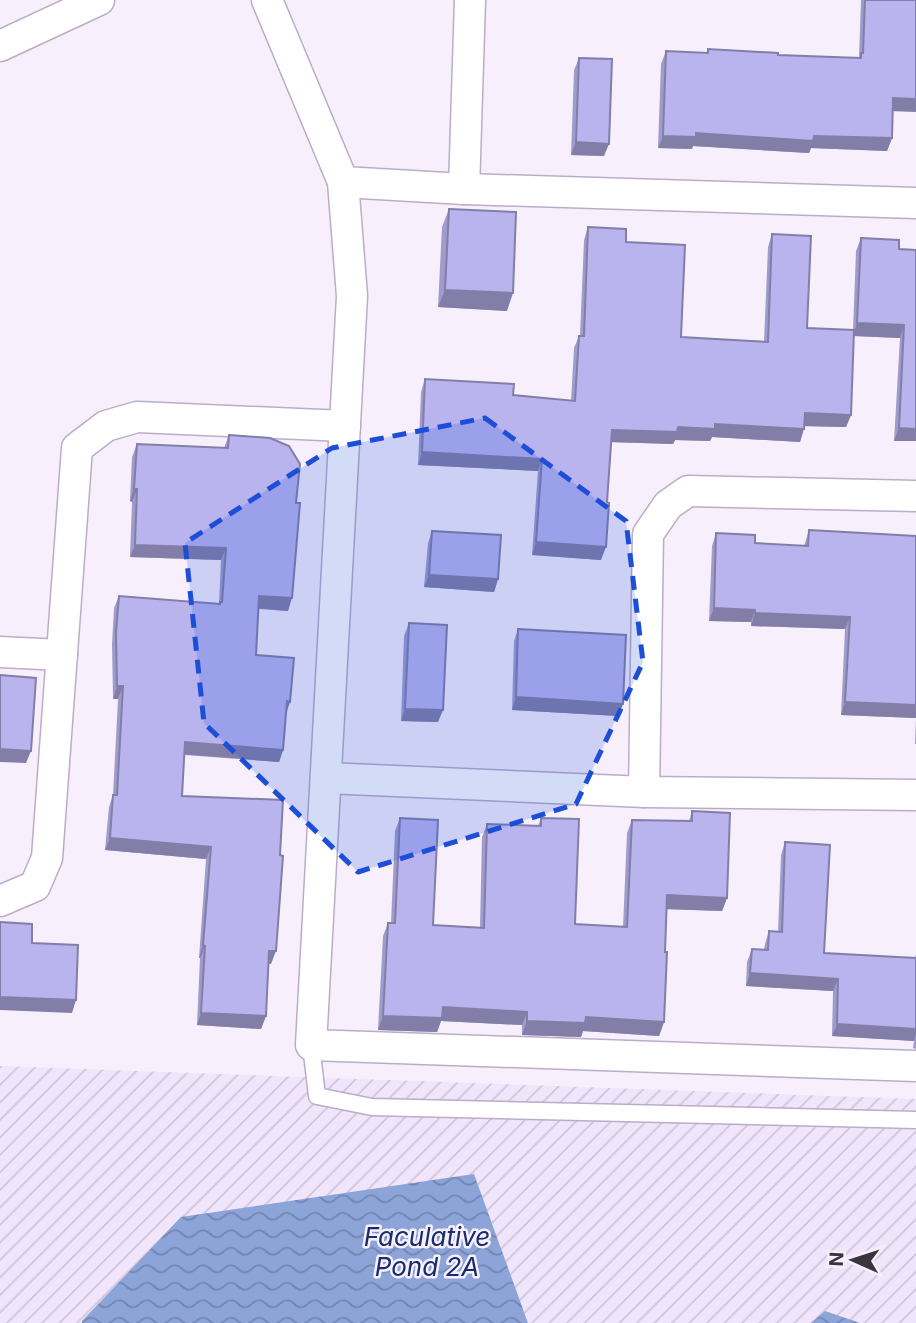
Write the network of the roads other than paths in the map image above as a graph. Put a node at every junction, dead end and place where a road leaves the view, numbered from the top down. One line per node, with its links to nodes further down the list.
1 (99, 0): 4 (street)
2 (267, 0): 5 (street)
3 (470, 0): 6 (street)
4 (0, 46)
5 (343, 182): 6 (street); 8 (street)
6 (464, 189): 7 (street)
7 (916, 203)
8 (345, 426): 11 (street); 12 (street)
9 (916, 496): 13 (street)
10 (0, 652): 11 (street)
11 (62, 655): 15 (street)
12 (326, 778): 13 (street); 16 (street)
13 (644, 792): 14 (street)
14 (916, 795)
15 (0, 901)
16 (311, 1045): 17 (street); 18 (lane)
17 (916, 1066)
18 (916, 1120)

